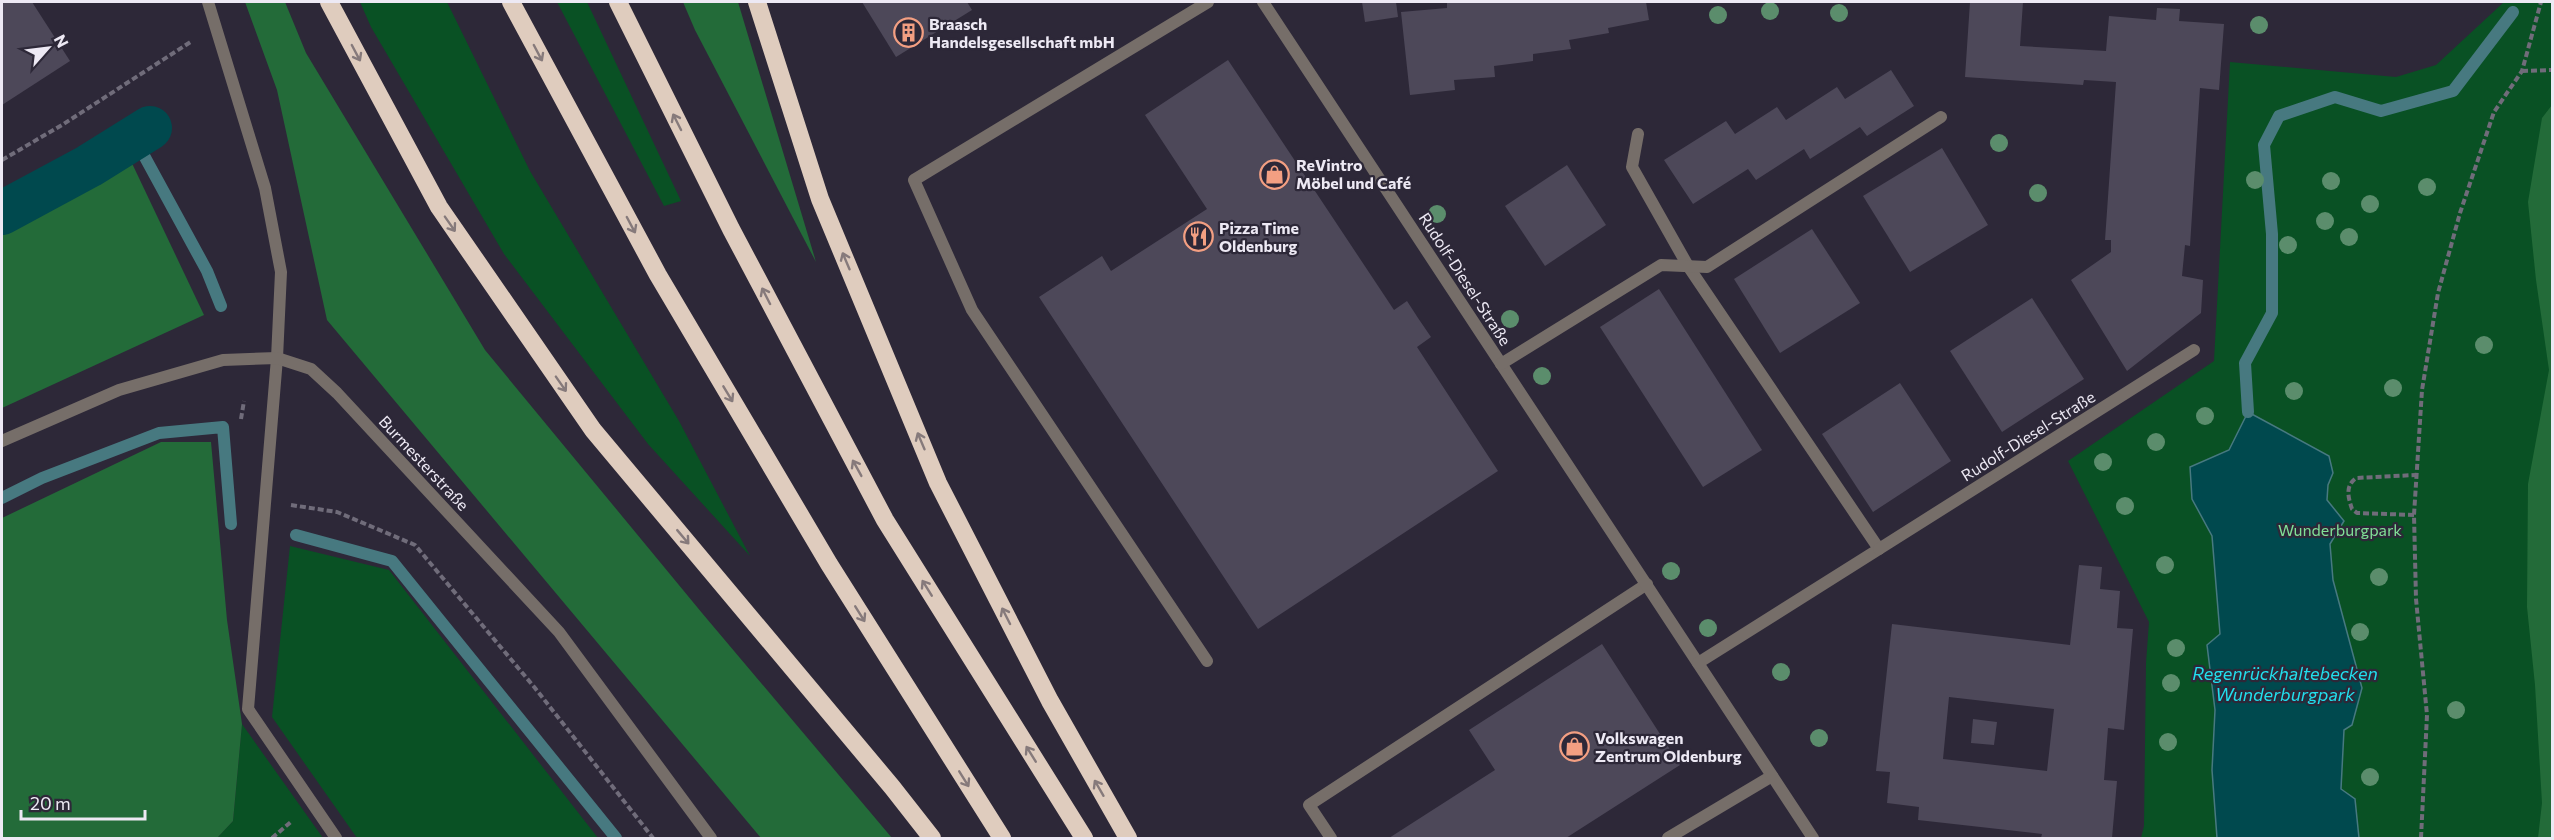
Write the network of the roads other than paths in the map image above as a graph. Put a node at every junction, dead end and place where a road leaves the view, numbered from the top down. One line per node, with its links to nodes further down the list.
1 (208, 2): 12 (street)
2 (329, 2): 22 (highway, one-way to 22)
3 (511, 2): 23 (highway, one-way to 23)
4 (618, 2): 24 (highway, one-way to 4)
5 (757, 2): 25 (highway, one-way to 5)
6 (1208, 2): 17 (street)
7 (1263, 2): 13 (street, Rudolf-Diesel-Straße)
8 (1941, 117): 10 (street, Rudolf-Diesel-Straße)
9 (1638, 134): 10 (street)
10 (1688, 266): 13 (street, Rudolf-Diesel-Straße); 15 (street)
11 (2194, 350): 15 (street, Rudolf-Diesel-Straße)
12 (277, 358): 14 (street, Burmesterstraße); 20 (street); 21 (street, Burmesterstraße)
13 (1501, 364): 16 (street, Rudolf-Diesel-Straße)
14 (2, 441)
15 (1879, 549): 18 (street, Rudolf-Diesel-Straße)
16 (1647, 584): 18 (street, Rudolf-Diesel-Straße); 26 (street)
17 (1208, 661)
18 (1698, 663): 19 (street, Rudolf-Diesel-Straße)
19 (1772, 776): 27 (street); 28 (street, Rudolf-Diesel-Straße)
20 (336, 838)
21 (711, 838)
22 (932, 838)
23 (1002, 838)
24 (1084, 838)
25 (1128, 838)
26 (1330, 838)
27 (1668, 838)
28 (1813, 838)

